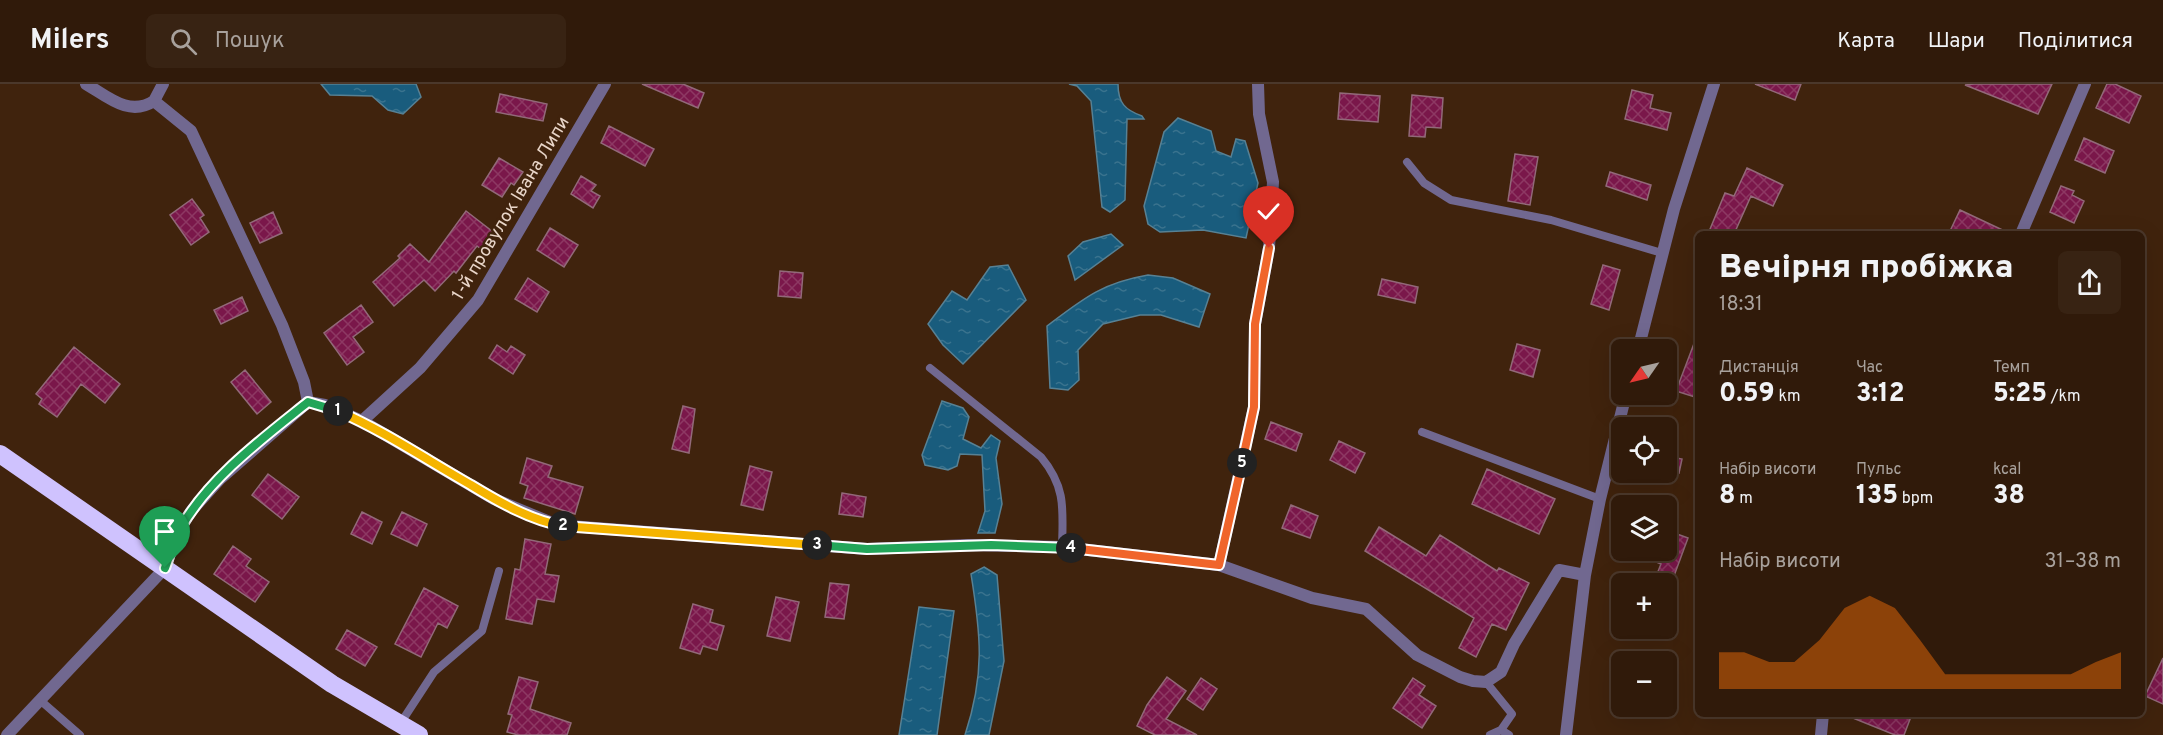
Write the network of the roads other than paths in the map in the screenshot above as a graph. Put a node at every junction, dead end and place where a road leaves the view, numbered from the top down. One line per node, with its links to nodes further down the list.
1 (86, 84): 7 (street)
2 (164, 84): 7 (street)
3 (605, 84): 15 (street, 1-й провулок Івана Липи)
4 (1258, 84): 20 (street)
5 (1714, 84): 10 (street)
6 (2085, 84): 9 (street)
7 (154, 101): 13 (street)
8 (1407, 162): 10 (lane)
9 (2022, 231)
10 (1662, 253): 11 (street)
11 (1641, 339)
12 (930, 368): 19 (lane)
13 (308, 402): 15 (street); 21 (street)
14 (1623, 405): 18 (street)
15 (362, 421): 19 (street)
16 (1422, 432): 18 (lane)
17 (0, 454): 21 (highway)
18 (1600, 499): 23 (street)
19 (1062, 547): 20 (street)
20 (1219, 565): 24 (street)
21 (165, 568): 25 (street); 27 (highway)
22 (499, 572): 27 (lane)
23 (1585, 575): 24 (street); 33 (street)
24 (1486, 682): 28 (lane)
25 (41, 701): 29 (street); 30 (lane)
26 (1823, 717): 34 (street)
27 (400, 724): 31 (highway)
28 (1505, 732): 32 (lane)
29 (8, 735)
30 (80, 735)
31 (419, 735)
32 (1490, 735)
33 (1566, 735)
34 (1821, 735)

